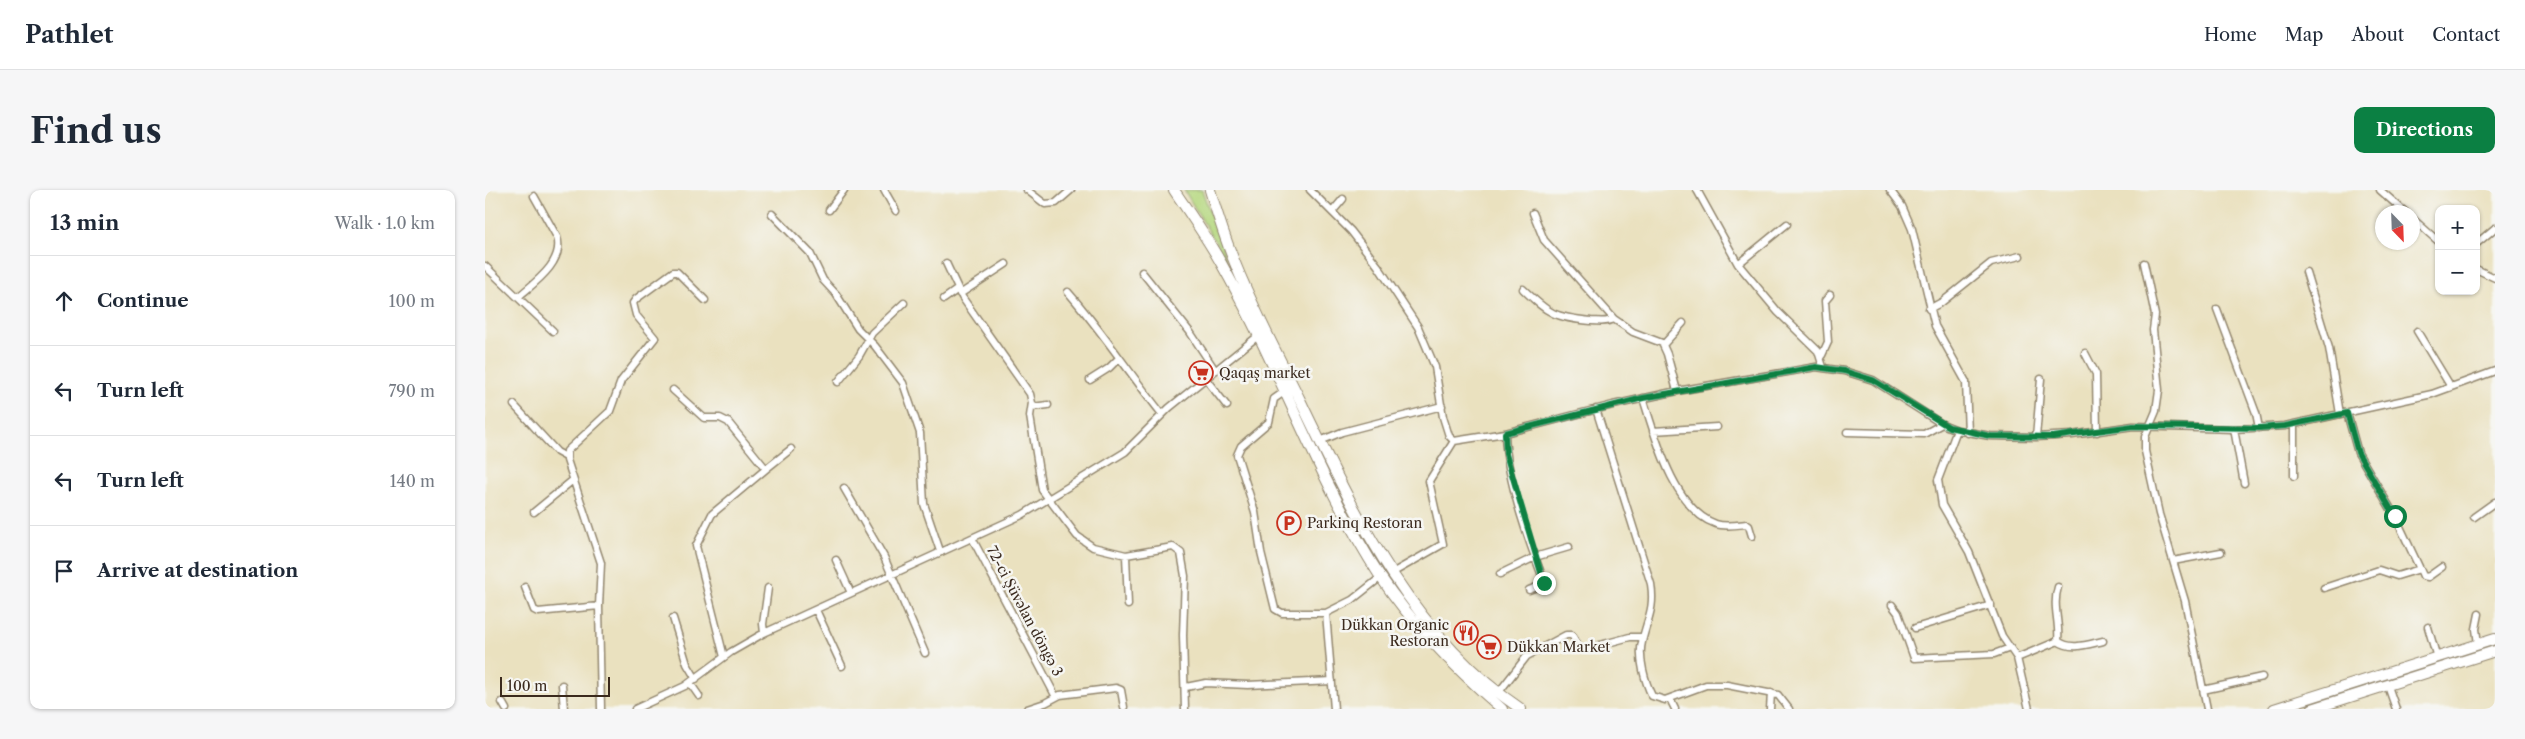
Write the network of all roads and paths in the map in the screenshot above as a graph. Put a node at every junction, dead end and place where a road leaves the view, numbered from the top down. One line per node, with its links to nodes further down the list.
1 (844, 190): 14 (street)
2 (884, 190): 15 (street)
3 (1027, 190): 4 (street)
4 (1071, 190)
5 (1174, 190): 48 (main road)
6 (1210, 190): 87 (main road)
7 (1310, 190): 16 (street)
8 (1698, 190): 28 (street)
9 (1890, 190): 42 (street)
10 (2380, 190): 13 (street)
11 (534, 196): 38 (street)
12 (1343, 199): 16 (street)
13 (2397, 205)
14 (829, 210)
15 (896, 211)
16 (1332, 212): 69 (street)
17 (1533, 213): 44 (street)
18 (772, 214): 49 (street)
19 (1787, 224): 28 (street)
20 (2420, 225): 22 (street)
21 (2495, 228): 23 (street)
22 (2435, 238)
23 (2480, 241)
24 (2020, 256): 42 (street)
25 (946, 262): 35 (street)
26 (2144, 263): 77 (street)
27 (1006, 264): 35 (street)
28 (1739, 264): 52 (street)
29 (485, 266): 38 (street)
30 (2480, 271): 33 (street)
31 (1142, 272): 55 (street)
32 (2306, 272): 73 (street)
33 (2495, 278)
34 (1523, 289): 44 (street)
35 (959, 291): 39 (street); 70 (street)
36 (1069, 292): 53 (street)
37 (1830, 295): 52 (street)
38 (518, 297): 46 (street)
39 (945, 299)
40 (705, 300): 90 (street)
41 (904, 303): 49 (street)
42 (1929, 309): 85 (street)
43 (2217, 309): 78 (street)
44 (1615, 319): 50 (street)
45 (1683, 324): 50 (street)
46 (553, 331)
47 (2417, 331): 61 (street)
48 (1257, 336): 55 (street); 64 (main road)
49 (869, 340): 60 (street); 103 (street)
50 (1663, 345): 63 (street)
51 (2085, 353): 83 (street)
52 (1821, 355): 54 (street)
53 (1118, 359): 59 (street); 72 (street)
54 (1823, 367): 63 (street); 74 (street)
55 (1215, 370): 57 (street)
56 (2495, 371): 61 (street)
57 (1205, 378): 68 (street); 72 (street)
58 (2041, 379): 86 (street)
59 (1090, 380)
60 (838, 382)
61 (2451, 387): 73 (street)
62 (673, 390): 91 (street)
63 (1677, 391): 65 (street)
64 (1283, 392): 113 (main road); 125 (street)
65 (1643, 398): 71 (street); 81 (street)
66 (514, 405): 90 (street)
67 (1048, 405): 70 (street)
68 (1227, 406)
69 (1442, 406): 87 (street); 88 (street)
70 (1032, 407): 96 (street)
71 (1597, 409): 84 (street); 131 (street)
72 (1162, 414): 96 (street)
73 (2344, 414): 75 (street); 110 (street)
74 (1942, 424): 80 (street); 82 (street)
75 (2294, 424): 78 (street); 92 (street)
76 (1717, 426): 81 (street)
77 (2150, 426): 79 (street); 83 (street); 108 (street)
78 (2259, 428): 79 (street)
79 (2234, 429): 94 (street)
80 (1957, 430): 85 (street); 122 (street)
81 (1653, 431): 100 (street)
82 (1847, 432)
83 (2097, 432): 86 (street)
84 (1505, 433): 88 (street); 106 (street)
85 (1968, 433): 86 (street)
86 (2036, 437)
87 (1320, 441): 113 (main road)
88 (1454, 441): 113 (street)
89 (791, 449): 91 (street)
90 (566, 457): 93 (street)
91 (766, 469): 139 (street)
92 (2294, 476)
93 (573, 480): 98 (street); 123 (street)
94 (2244, 483)
95 (844, 488): 111 (street)
96 (1048, 499): 101 (street); 105 (street)
97 (2495, 502): 99 (street)
98 (534, 512)
99 (2474, 517)
100 (1752, 536)
101 (972, 538): 103 (street); 154 (street, 72-ci Şüvəlan döngə 3)
102 (1569, 547): 106 (street)
103 (940, 551): 111 (street)
104 (2221, 552): 108 (street)
105 (1126, 556): 120 (street); 148 (street)
106 (1535, 557): 112 (street); 118 (street)
107 (836, 560): 119 (street)
108 (2173, 560): 150 (street)
109 (2441, 567): 110 (street)
110 (2420, 569): 117 (street)
111 (892, 574): 119 (street); 138 (street)
112 (1501, 574)
113 (1386, 575): 125 (street); 151 (main road); 165 (main road)
114 (2058, 586): 133 (street)
115 (525, 588): 123 (street)
116 (768, 588): 130 (street)
117 (2324, 588)
118 (1529, 590)
119 (851, 593): 124 (street)
120 (1128, 605)
121 (1892, 605): 136 (street)
122 (1991, 605): 129 (street); 136 (street)
123 (599, 606): 160 (street)
124 (816, 610): 130 (street); 142 (street)
125 (1326, 613): 145 (street)
126 (2479, 614): 135 (street)
127 (673, 618): 144 (street)
128 (2428, 627): 141 (street)
129 (1915, 628)
130 (764, 633): 139 (street)
131 (1643, 637): 151 (street); 155 (street)
132 (2495, 639): 135 (main road)
133 (2058, 641): 134 (street); 140 (street)
134 (2103, 641)
135 (2479, 644): 141 (main road)
136 (2010, 648): 140 (street)
137 (2495, 651): 149 (main road)
138 (925, 653)
139 (724, 657): 144 (street)
140 (2017, 658): 170 (street)
141 (2437, 658): 172 (main road)
142 (842, 666)
143 (2261, 677): 150 (street)
144 (696, 679): 146 (street)
145 (1332, 681): 148 (street); 164 (street)
146 (689, 683): 153 (street); 161 (street)
147 (561, 685): 159 (street)
148 (1186, 686): 163 (street)
149 (2388, 686): 173 (main road); 174 (street)
150 (2203, 690): 171 (street)
151 (1499, 692): 166 (main road)
152 (1771, 693): 155 (street); 168 (street); 169 (street)
153 (699, 696)
154 (1056, 697): 157 (street); 162 (street)
155 (1670, 699): 167 (street)
156 (502, 702): 158 (street)
157 (1124, 707)
158 (506, 709)
159 (564, 709)
160 (601, 709)
161 (635, 709)
162 (1027, 709)
163 (1185, 709)
164 (1334, 709)
165 (1502, 709)
166 (1521, 709)
167 (1675, 709)
168 (1770, 709)
169 (1789, 709)
170 (2029, 709)
171 (2207, 709)
172 (2273, 709)
173 (2312, 709)
174 (2396, 709)

